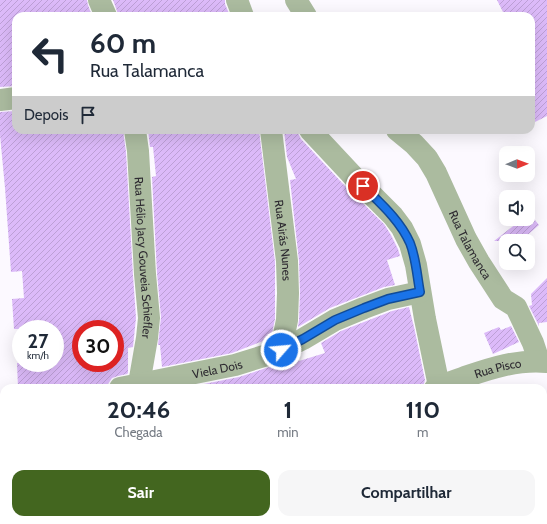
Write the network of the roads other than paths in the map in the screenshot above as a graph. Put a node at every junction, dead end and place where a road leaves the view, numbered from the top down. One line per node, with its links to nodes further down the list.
1 (99, 0): 4 (street)
2 (237, 0): 5 (street)
3 (296, 0): 6 (street)
4 (104, 12)
5 (242, 12)
6 (304, 12)
7 (12, 98): 8 (street)
8 (0, 100)
9 (136, 134): 16 (street, Rua Hélio Jacy Gouveia Schiefler)
10 (271, 134): 14 (street, Rua Airás Nunes)
11 (314, 134): 13 (street)
12 (402, 134): 15 (street, Rua Talamanca)
13 (420, 292): 14 (street, Viela Dois); 18 (street)
14 (281, 350): 17 (street, Viela Dois)
15 (543, 362): 19 (street, Rua Pisco)
16 (131, 384)
17 (140, 384)
18 (436, 384)
19 (446, 384)

